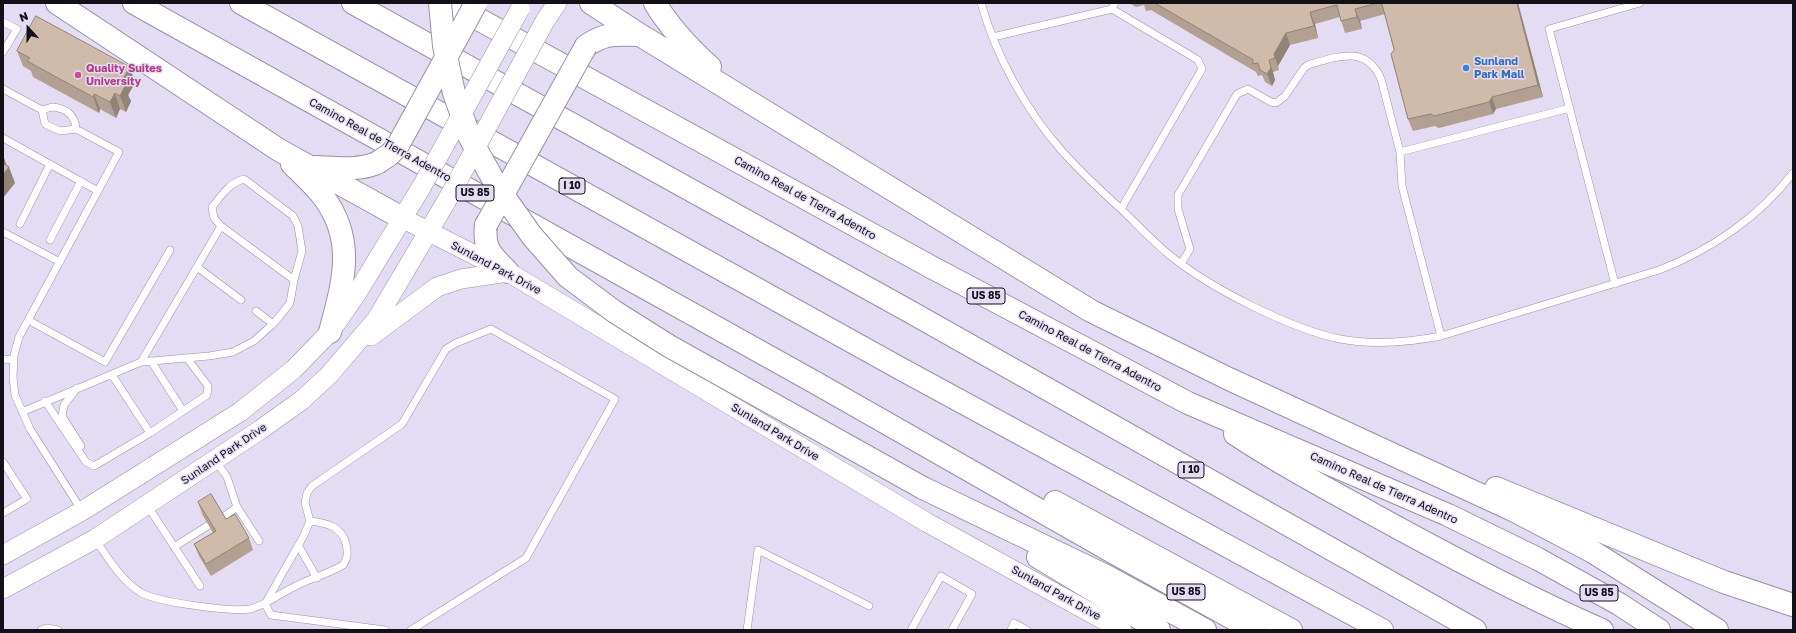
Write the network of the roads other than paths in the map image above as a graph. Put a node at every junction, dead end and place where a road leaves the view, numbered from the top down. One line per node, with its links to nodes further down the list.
1 (56, 3): 25 (highway)
2 (134, 3): 60 (highway, Camino Real de Tierra Adentro / US 85)
3 (241, 3): 104 (highway, I 10)
4 (353, 3): 105 (highway, I 10)
5 (440, 3): 71 (highway, bridge)
6 (449, 3): 63 (highway, Camino Real de Tierra Adentro / US 85)
7 (476, 3): 28 (highway, bridge)
8 (557, 3): 37 (main road, Sunland Park Drive, bridge)
9 (591, 3): 16 (highway)
10 (655, 3): 20 (highway)
11 (981, 3): 17 (lane)
12 (1640, 3): 21 (lane)
13 (522, 6): 33 (main road, bridge)
14 (1113, 6): 17 (lane); 32 (lane)
15 (3, 22): 18 (lane)
16 (640, 35): 20 (highway); 43 (highway, bridge)
17 (993, 37): 32 (lane)
18 (3, 52)
19 (3, 89): 22 (lane)
20 (744, 99): 67 (highway)
21 (1570, 108): 26 (lane); 45 (lane)
22 (42, 110): 23 (lane); 23 (lane)
23 (76, 129): 31 (lane)
24 (3, 138): 27 (lane)
25 (279, 150): 28 (highway); 50 (highway)
26 (1400, 152): 41 (lane); 51 (lane)
27 (50, 164): 30 (lane); 34 (lane)
28 (310, 167): 33 (highway)
29 (1793, 172): 45 (lane)
30 (81, 181): 31 (lane); 38 (lane)
31 (98, 191): 40 (lane)
32 (1121, 209): 41 (lane)
33 (402, 218): 37 (main road, Sunland Park Drive); 50 (main road)
34 (20, 224)
35 (221, 226): 42 (lane); 44 (lane); 44 (lane)
36 (3, 232): 40 (lane)
37 (429, 232): 43 (main road, Sunland Park Drive); 52 (main road, Sunland Park Drive)
38 (50, 240)
39 (170, 250): 57 (lane)
40 (60, 262): 48 (lane)
41 (1181, 264): 51 (lane)
42 (197, 267): 46 (lane); 58 (lane)
43 (508, 272): 52 (main road); 99 (main road, Sunland Park Drive)
44 (294, 280): 49 (lane)
45 (1615, 284): 51 (lane)
46 (241, 300)
47 (256, 311): 49 (lane)
48 (28, 320): 55 (lane); 57 (lane)
49 (273, 324): 53 (lane)
50 (330, 332): 74 (main road)
51 (1441, 336)
52 (352, 349): 68 (main road, Sunland Park Drive)
53 (187, 358): 56 (lane); 64 (lane)
54 (3, 359): 55 (lane)
55 (14, 360): 65 (lane)
56 (151, 361): 58 (lane); 64 (lane)
57 (105, 362): 59 (lane)
58 (141, 362): 59 (lane)
59 (109, 376): 61 (lane); 66 (lane)
60 (816, 383): 102 (highway, Camino Real de Tierra Adentro / US 85); 103 (highway)
61 (77, 388): 62 (lane); 70 (lane)
62 (45, 401): 65 (lane); 70 (lane)
63 (1188, 404): 106 (highway); 107 (highway, Camino Real de Tierra Adentro / US 85)
64 (183, 411): 66 (lane)
65 (22, 412): 74 (lane)
66 (150, 433): 70 (lane)
67 (1378, 447): 88 (highway); 108 (highway)
68 (215, 460): 72 (main road, Sunland Park Drive); 73 (lane)
69 (3, 462): 75 (lane)
70 (86, 462)
71 (923, 488): 100 (highway); 101 (highway)
72 (147, 505): 79 (main road, Sunland Park Drive); 82 (lane)
73 (237, 507): 76 (lane); 80 (lane)
74 (82, 511): 79 (main road); 83 (main road)
75 (3, 513)
76 (222, 517)
77 (310, 520): 81 (lane); 84 (lane); 93 (lane)
78 (209, 525): 82 (lane)
79 (94, 539): 86 (main road, Sunland Park Drive); 87 (lane)
80 (259, 541)
81 (298, 545): 84 (lane); 87 (lane)
82 (174, 547): 85 (lane)
83 (3, 555)
84 (317, 578): 87 (lane)
85 (200, 586)
86 (3, 589)
87 (265, 604): 92 (lane)
88 (1793, 605)
89 (869, 606): 94 (lane)
90 (41, 630): 91 (lane)
91 (58, 630)
92 (385, 630)
93 (411, 630)
94 (747, 630)
95 (911, 630): 96 (lane)
96 (952, 630)
97 (1011, 630): 98 (lane)
98 (1028, 630)
99 (1122, 630)
100 (1159, 630)
101 (1205, 630)
102 (1254, 630)
103 (1291, 630)
104 (1382, 630)
105 (1475, 630)
106 (1602, 630)
107 (1659, 630)
108 (1717, 630)

